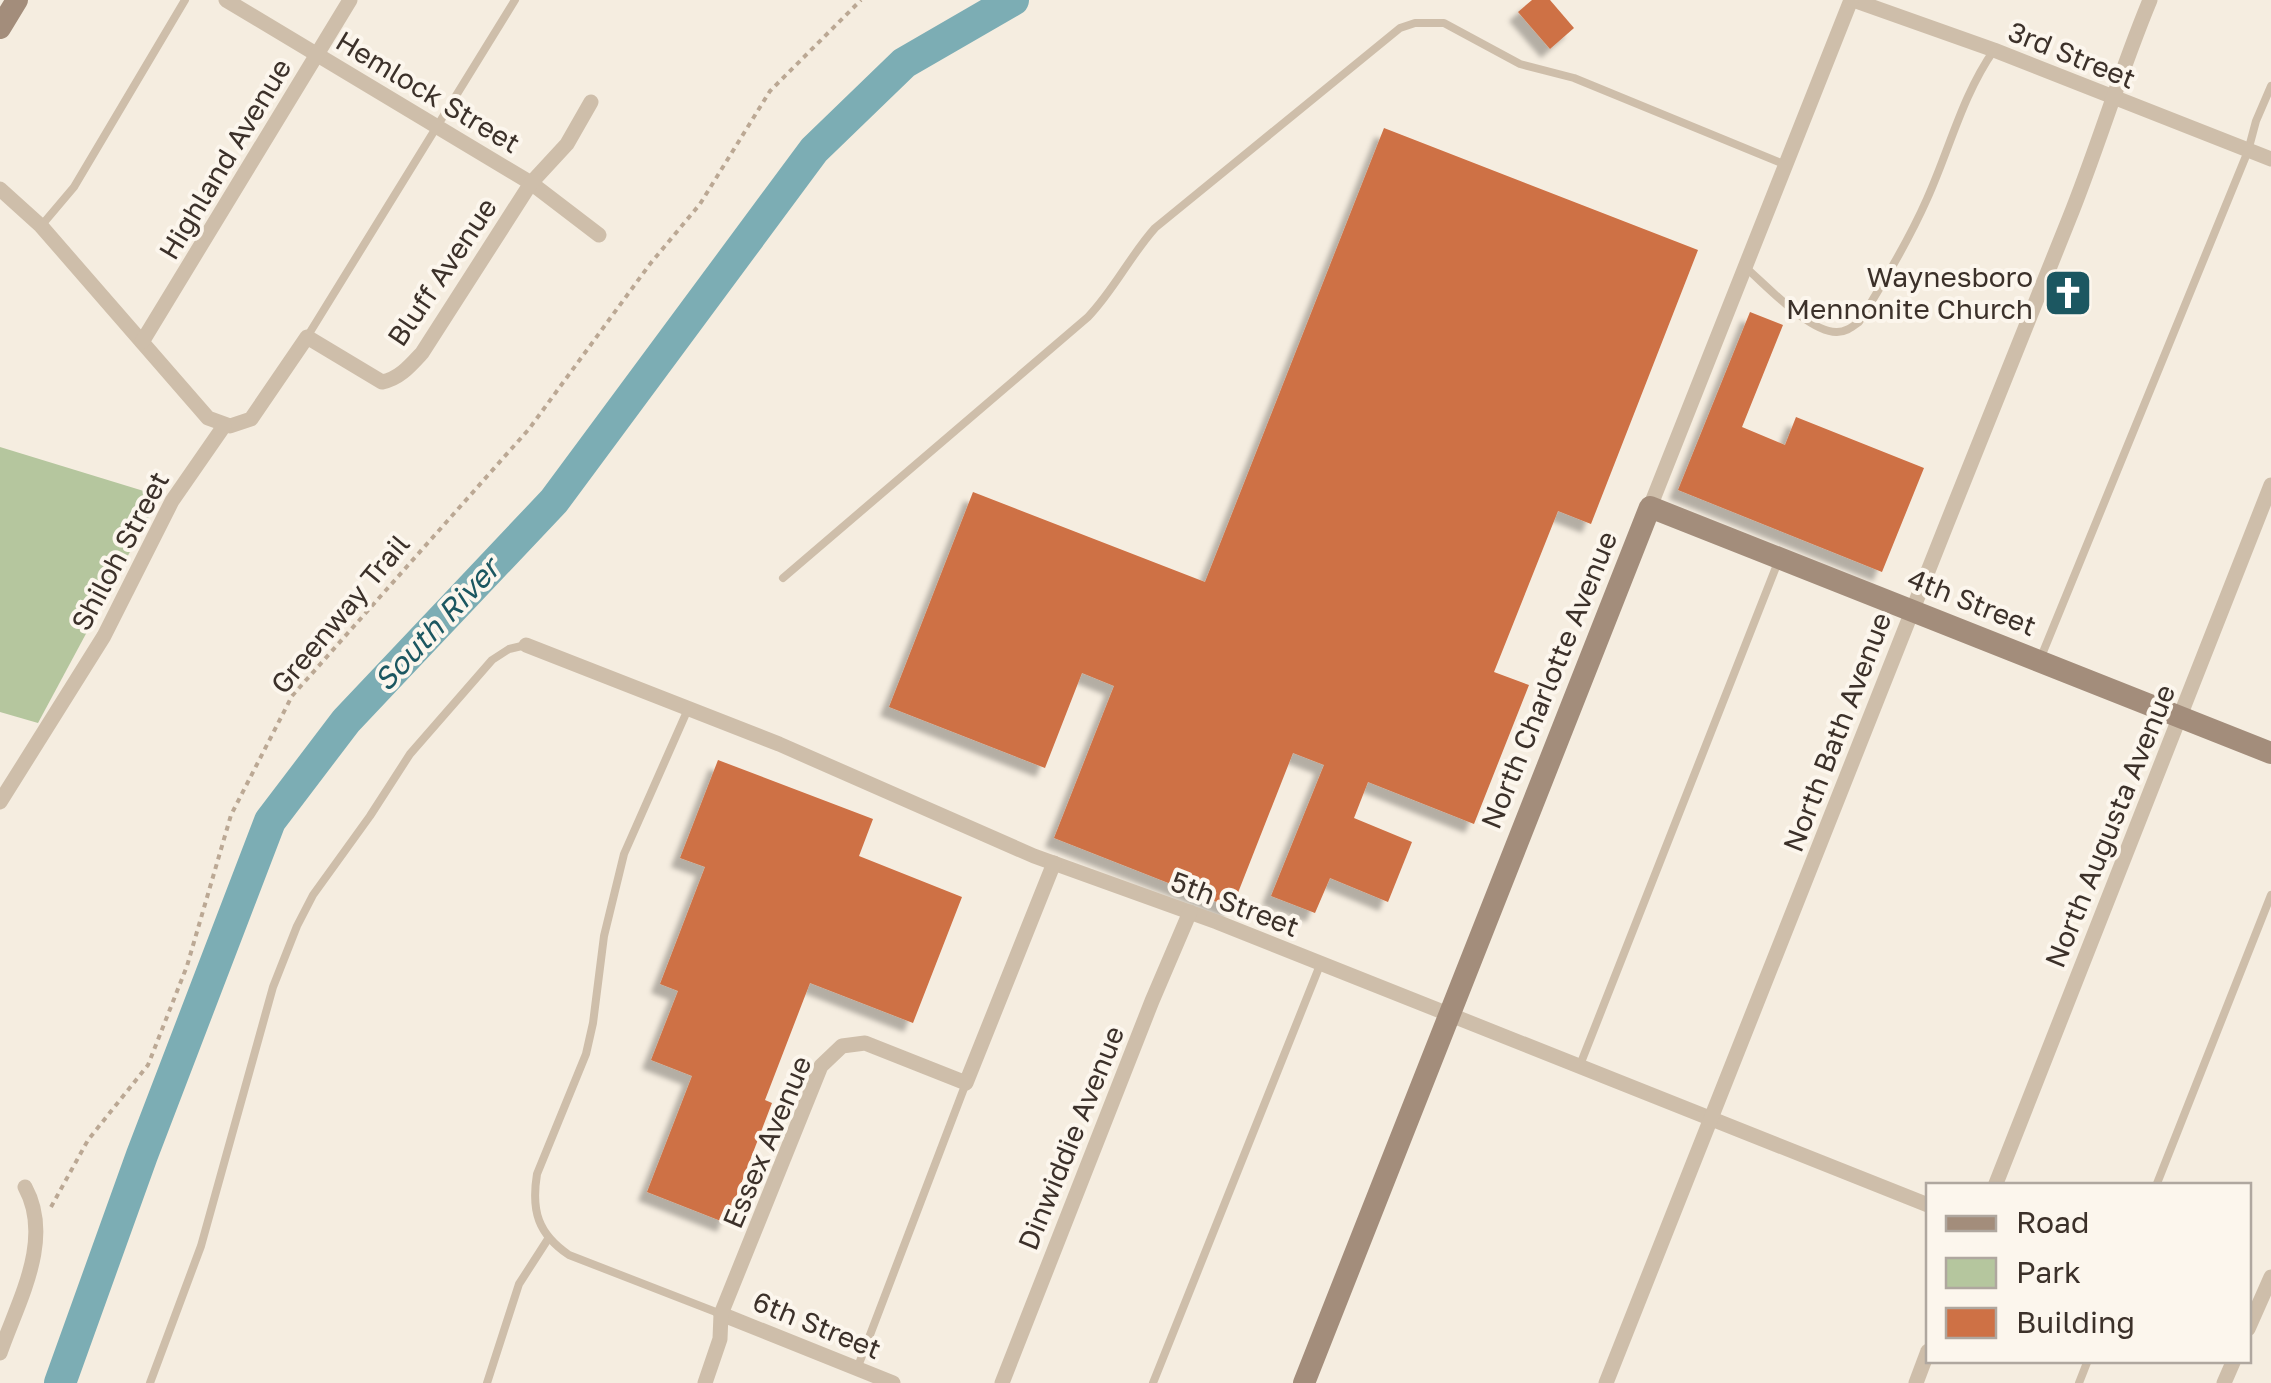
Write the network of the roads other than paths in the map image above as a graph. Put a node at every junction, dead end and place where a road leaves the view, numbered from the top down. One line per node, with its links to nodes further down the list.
1 (17, 0): 8 (street)
2 (185, 0): 20 (lane)
3 (226, 0): 10 (street, Hemlock Street)
4 (350, 0): 10 (street, Highland Avenue)
5 (515, 0): 14 (lane)
6 (1852, 0): 9 (street, 3rd Street); 17 (street, North Charlotte Avenue)
7 (2150, 0): 12 (street, North Bath Avenue)
8 (0, 28)
9 (1994, 50): 12 (street, 3rd Street); 22 (lane)
10 (317, 55): 14 (street, Hemlock Street); 24 (street, Highland Avenue)
11 (2271, 86): 15 (lane)
12 (2113, 98): 15 (street, 3rd Street); 30 (street, North Bath Avenue)
13 (591, 102): 18 (street, Bluff Avenue)
14 (437, 126): 18 (street, Hemlock Street); 23 (lane)
15 (2248, 151): 16 (street, 3rd Street); 32 (lane)
16 (2271, 159)
17 (1786, 165): 22 (street, North Charlotte Avenue); 29 (lane)
18 (531, 183): 21 (street, Hemlock Street); 23 (street, Bluff Avenue)
19 (0, 189): 20 (street)
20 (41, 226): 24 (street)
21 (599, 234)
22 (1746, 267): 27 (street, North Charlotte Avenue)
23 (308, 337): 25 (street)
24 (142, 342): 25 (street)
25 (224, 426): 36 (street, Shiloh Street)
26 (2271, 485): 34 (street, North Augusta Avenue)
27 (1650, 508): 28 (street, 4th Street); 41 (street, North Charlotte Avenue)
28 (1780, 558): 30 (street, 4th Street); 42 (lane)
29 (783, 578)
30 (1911, 610): 32 (street, 4th Street); 44 (street, North Bath Avenue)
31 (526, 645): 33 (street, 5th Street); 56 (lane)
32 (2040, 661): 34 (street, 4th Street)
33 (688, 709): 37 (street, 5th Street); 49 (lane)
34 (2181, 717): 35 (street, 4th Street); 45 (street, North Augusta Avenue)
35 (2271, 754)
36 (0, 802)
37 (1054, 863): 39 (street, 5th Street); 43 (street)
38 (2271, 896): 46 (lane)
39 (1190, 912): 40 (street, 5th Street); 60 (street, Dinwiddie Avenue)
40 (1320, 964): 41 (street, 5th Street); 61 (lane)
41 (1450, 1014): 42 (street, 5th Street); 62 (street, North Charlotte Avenue)
42 (1580, 1066): 44 (street, 5th Street)
43 (966, 1083): 51 (street, Essex Avenue); 55 (lane)
44 (1710, 1118): 48 (street, 5th Street); 63 (street, North Bath Avenue)
45 (1995, 1183)
46 (2157, 1183)
47 (25, 1187): 53 (street)
48 (1926, 1204)
49 (548, 1239): 51 (lane); 57 (lane)
50 (2271, 1277): 52 (street)
51 (721, 1314): 55 (street, 6th Street); 58 (street, Essex Avenue)
52 (2251, 1322)
53 (0, 1353)
54 (1926, 1356): 64 (street)
55 (857, 1369): 59 (street, 6th Street)
56 (150, 1383)
57 (487, 1383)
58 (706, 1383)
59 (893, 1383)
60 (1002, 1383)
61 (1153, 1383)
62 (1304, 1383)
63 (1606, 1383)
64 (1916, 1383)

